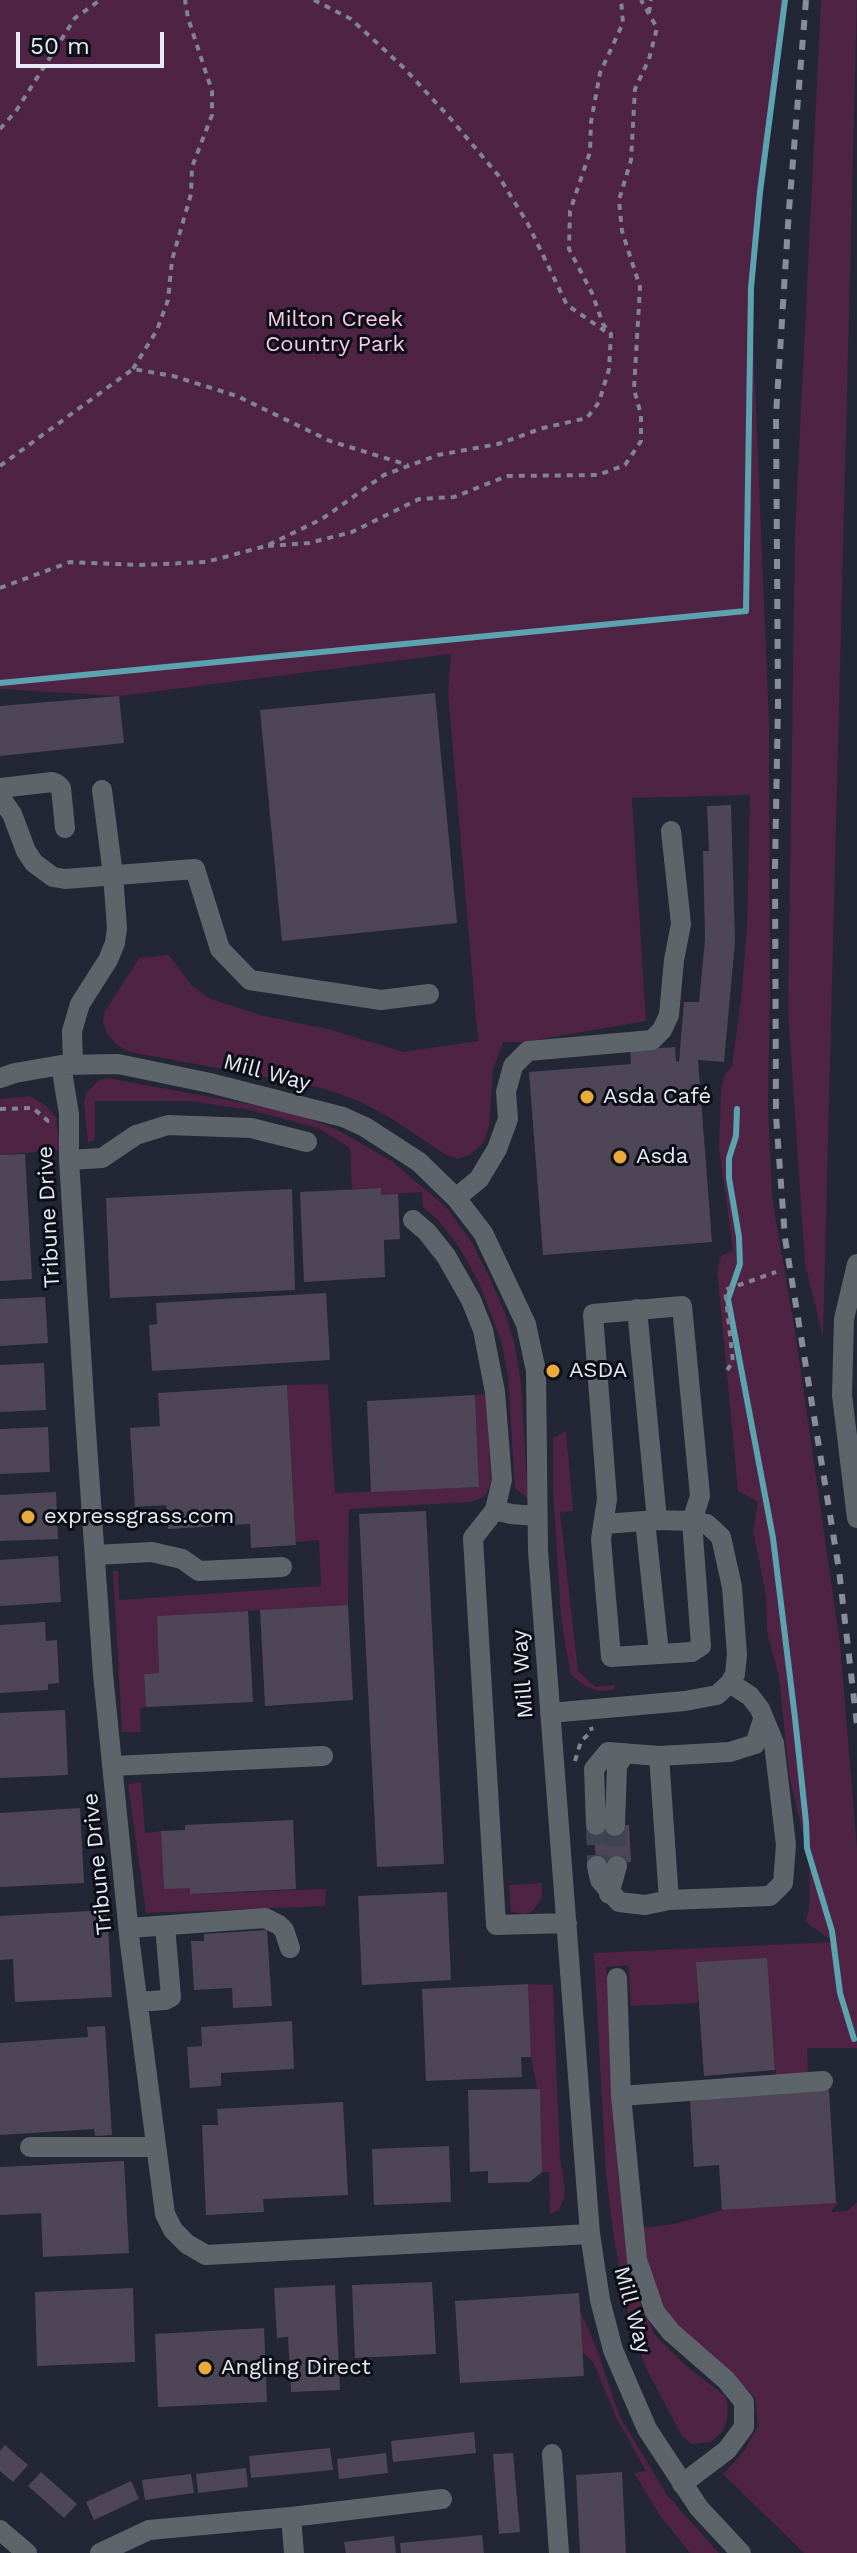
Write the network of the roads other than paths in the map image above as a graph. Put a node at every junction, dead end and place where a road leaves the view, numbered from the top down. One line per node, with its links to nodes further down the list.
1 (0, 788): 4 (street)
2 (102, 790): 6 (street, Tribune Drive)
3 (0, 797): 6 (street)
4 (65, 828)
5 (671, 831): 12 (street)
6 (113, 875): 7 (street); 8 (street, Tribune Drive)
7 (429, 994)
8 (67, 1065): 9 (street, Mill Way); 11 (street, Tribune Drive); 12 (street, Mill Way)
9 (0, 1078)
10 (307, 1142): 11 (street)
11 (69, 1160): 22 (street, Tribune Drive)
12 (456, 1198): 17 (street, Mill Way)
13 (413, 1220): 16 (street)
14 (857, 1264): 18 (street)
15 (637, 1309): 19 (street); 20 (street); 21 (street)
16 (495, 1510): 17 (street); 34 (street)
17 (536, 1516): 26 (street, Mill Way)
18 (857, 1518)
19 (651, 1521): 20 (street); 21 (street); 24 (street)
20 (692, 1521): 24 (street); 25 (street)
21 (605, 1524): 24 (street)
22 (95, 1555): 23 (street); 30 (street, Tribune Drive)
23 (282, 1567)
24 (659, 1653)
25 (730, 1683): 26 (street); 27 (street)
26 (550, 1713): 34 (street, Mill Way)
27 (763, 1720): 29 (street); 33 (street)
28 (323, 1756): 30 (street)
29 (659, 1756): 31 (street); 33 (street)
30 (113, 1766): 36 (street, Tribune Drive)
31 (606, 1826)
32 (607, 1866): 33 (street)
33 (669, 1900)
34 (567, 1923): 44 (street, Mill Way)
35 (165, 1926): 36 (street); 37 (street); 39 (street)
36 (129, 1928): 39 (street, Tribune Drive)
37 (290, 1948)
38 (617, 1978): 41 (street)
39 (138, 2002): 43 (street, Tribune Drive)
40 (823, 2081): 41 (street)
41 (621, 2096): 46 (street)
42 (30, 2147): 43 (street)
43 (156, 2147): 44 (street, Tribune Drive)
44 (590, 2234): 46 (street, Mill Way)
45 (552, 2454): 53 (street)
46 (682, 2484): 54 (street, Mill Way)
47 (442, 2499): 48 (street)
48 (291, 2517): 51 (street); 52 (street)
49 (0, 2530): 50 (street)
50 (27, 2553)
51 (100, 2553)
52 (294, 2553)
53 (559, 2553)
54 (741, 2553)

